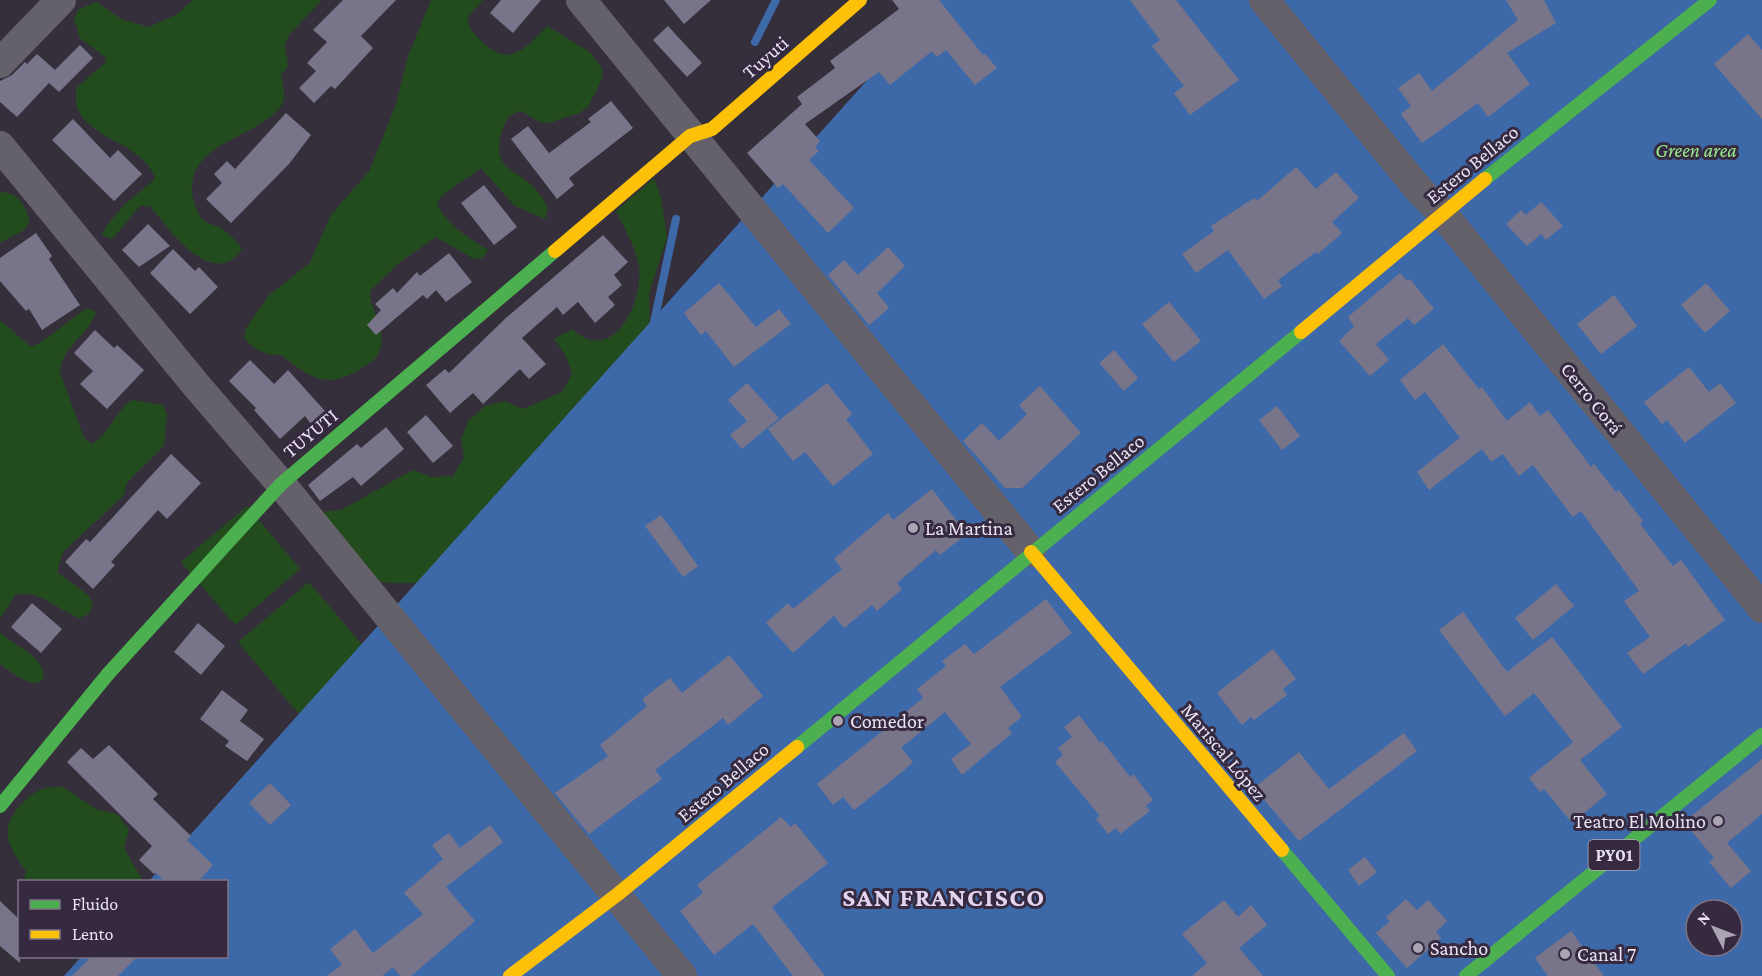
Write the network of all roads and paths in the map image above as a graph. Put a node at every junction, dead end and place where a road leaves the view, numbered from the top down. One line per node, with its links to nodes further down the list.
1 (61, 0): 6 (street)
2 (581, 0): 7 (street)
3 (860, 0): 7 (main road, Tuyuti)
4 (1264, 0): 9 (street, Cerro Corá)
5 (1710, 0): 9 (main road, Estero Bellaco)
6 (0, 63)
7 (690, 136): 10 (main road, TUYUTI); 11 (street)
8 (0, 146): 10 (street)
9 (1442, 213): 11 (main road, Estero Bellaco); 12 (street, Cerro Corá)
10 (280, 484): 14 (main road, TUYUTI); 15 (street)
11 (1031, 552): 15 (main road, Estero Bellaco); 18 (main road, Mariscal López)
12 (1762, 608)
13 (1762, 735): 19 (main road, PY01)
14 (0, 806)
15 (618, 894): 16 (main road, Estero Bellaco); 17 (street)
16 (510, 976)
17 (682, 976)
18 (1388, 976)
19 (1467, 976)

